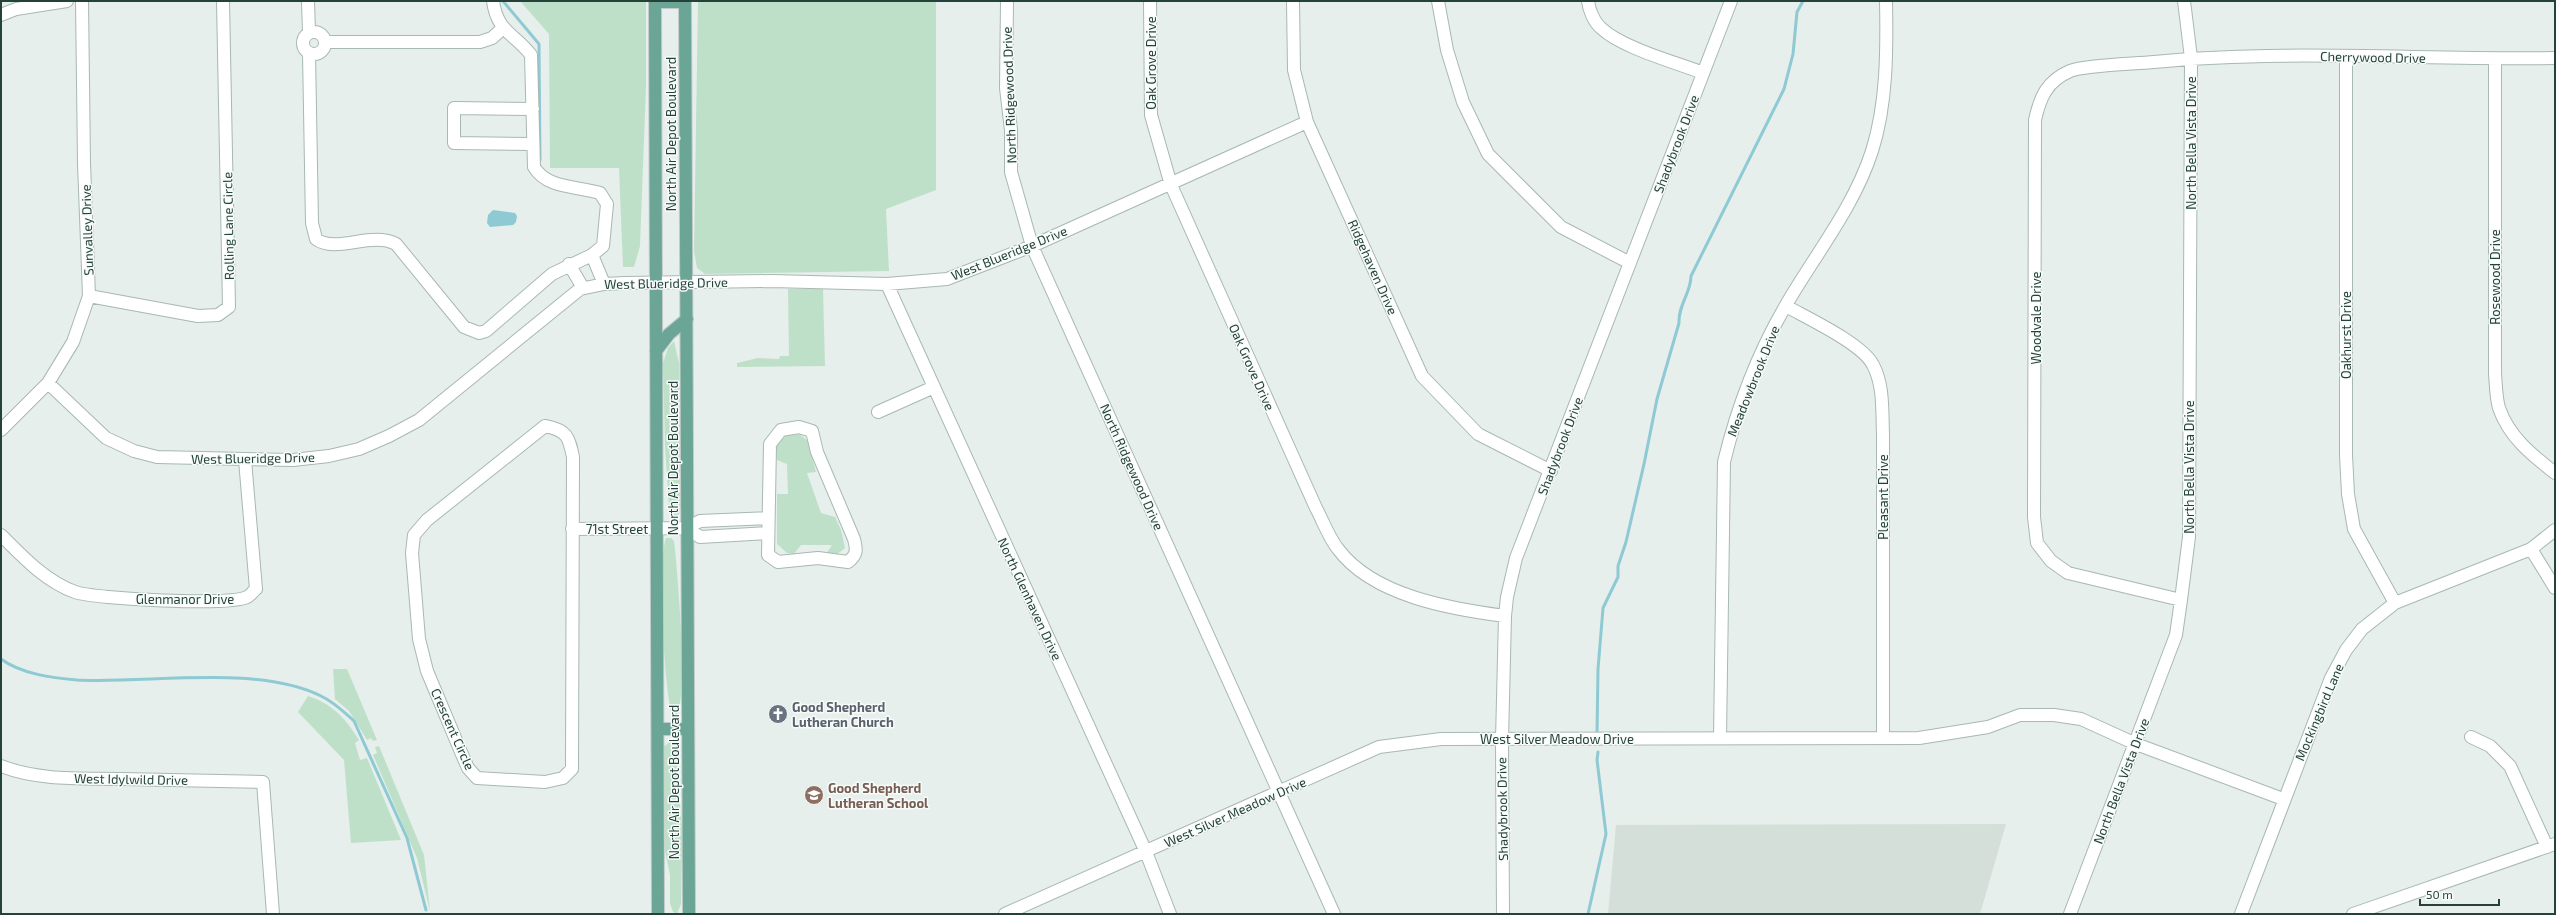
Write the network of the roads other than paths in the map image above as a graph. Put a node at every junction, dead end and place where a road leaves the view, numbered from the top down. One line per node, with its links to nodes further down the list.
1 (67, 1): 16 (street)
2 (82, 1): 39 (street, Sunvalley Drive)
3 (223, 1): 39 (street, Rolling Lane Circle)
4 (308, 1): 18 (street)
5 (493, 1): 17 (street)
6 (1008, 1): 30 (street, North Ridgewood Drive)
7 (1150, 1): 29 (street, Oak Grove Drive)
8 (1293, 1): 27 (street, Ridgehaven Drive)
9 (1438, 1): 32 (street)
10 (1588, 1): 25 (street)
11 (1731, 1): 25 (street, Shadybrook Drive)
12 (1886, 1): 40 (street, Meadowbrook Drive)
13 (2184, 1): 22 (street, North Bella Vista Drive)
14 (655, 2): 15 (main road); 34 (main road, North Air Depot Boulevard)
15 (685, 2): 35 (main road, North Air Depot Boulevard)
16 (1, 15)
17 (502, 29): 19 (street); 26 (street)
18 (309, 33): 19 (street); 20 (street)
19 (325, 42): 20 (street)
20 (309, 53): 33 (street)
21 (2346, 56): 22 (street, Cherrywood Drive); 24 (street, Cherrywood Drive); 60 (street, Oakhurst Drive)
22 (2191, 58): 59 (street, North Bella Vista Drive); 59 (street, Woodvale Drive)
23 (2555, 58): 24 (street, Cherrywood Drive)
24 (2496, 59): 49 (street, Rosewood Drive)
25 (1703, 73): 32 (street, Shadybrook Drive)
26 (533, 109): 28 (street); 28 (street)
27 (1308, 122): 29 (street, West Blueridge Drive); 48 (street, Ridgehaven Drive)
28 (532, 144): 31 (street)
29 (1171, 185): 30 (street, West Blueridge Drive); 61 (street, Oak Grove Drive)
30 (1032, 246): 37 (street, West Blueridge Drive); 70 (street, North Ridgewood Drive)
31 (592, 255): 33 (street); 36 (street)
32 (1630, 263): 48 (street, Shadybrook Drive)
33 (569, 264): 38 (street)
34 (655, 283): 35 (street, West Blueridge Drive); 36 (street, West Blueridge Drive); 42 (main road, North Air Depot Boulevard)
35 (686, 283): 37 (street, West Blueridge Drive); 41 (main road, North Air Depot Boulevard)
36 (604, 284): 38 (street, West Blueridge Drive)
37 (888, 284): 44 (street, North Glenhaven Drive)
38 (583, 288): 47 (street, West Blueridge Drive)
39 (89, 296): 43 (street, Sunvalley Drive)
40 (1786, 306): 65 (street, Meadowbrook Drive); 66 (street, Pleasant Drive)
41 (687, 319): 42 (main road); 52 (main road, North Air Depot Boulevard)
42 (656, 351): 51 (main road, North Air Depot Boulevard)
43 (48, 383): 46 (street, Sunvalley Drive); 47 (street, West Blueridge Drive)
44 (934, 387): 45 (street); 73 (street, North Glenhaven Drive)
45 (878, 412)
46 (1, 430)
47 (245, 460): 56 (street, Glenmanor Drive)
48 (1551, 471): 61 (street, Shadybrook Drive)
49 (2555, 473)
50 (768, 518): 52 (street); 55 (street); 55 (street)
51 (656, 528): 52 (street, 71st Street); 53 (street, 71st Street); 62 (main road, North Air Depot Boulevard)
52 (687, 528): 55 (street); 63 (main road, North Air Depot Boulevard)
53 (572, 529): 53 (street, Crescent Circle)
54 (2555, 530): 57 (street, Mockingbird Lane)
55 (768, 533)
56 (1, 535)
57 (2531, 549): 58 (street); 60 (street, Mockingbird Lane)
58 (2555, 588)
59 (2181, 600): 68 (street, North Bella Vista Drive)
60 (2395, 603): 71 (street, Mockingbird Lane)
61 (1505, 616): 67 (street, Shadybrook Drive)
62 (658, 729): 63 (main road); 75 (main road, North Air Depot Boulevard)
63 (688, 729): 76 (main road, North Air Depot Boulevard)
64 (2472, 737): 72 (street)
65 (1720, 738): 66 (street, West Silver Meadow Drive); 67 (street, West Silver Meadow Drive)
66 (1883, 738): 68 (street, West Silver Meadow Drive)
67 (1502, 740): 70 (street, West Silver Meadow Drive); 80 (street, Shadybrook Drive)
68 (2136, 744): 71 (street, West Silver Meadow Drive); 81 (street, North Bella Vista Drive)
69 (1, 766): 74 (street, West Idylwild Drive)
70 (1279, 791): 73 (street, West Silver Meadow Drive); 79 (street, North Ridgewood Drive)
71 (2283, 799): 82 (street, Mockingbird Lane)
72 (2551, 846): 83 (street)
73 (1146, 852): 77 (street, West Silver Meadow Drive); 78 (street, North Glenhaven Drive)
74 (273, 914)
75 (658, 914)
76 (689, 914)
77 (1006, 914)
78 (1170, 914)
79 (1334, 914)
80 (1504, 914)
81 (2070, 914)
82 (2241, 914)
83 (2353, 914)

